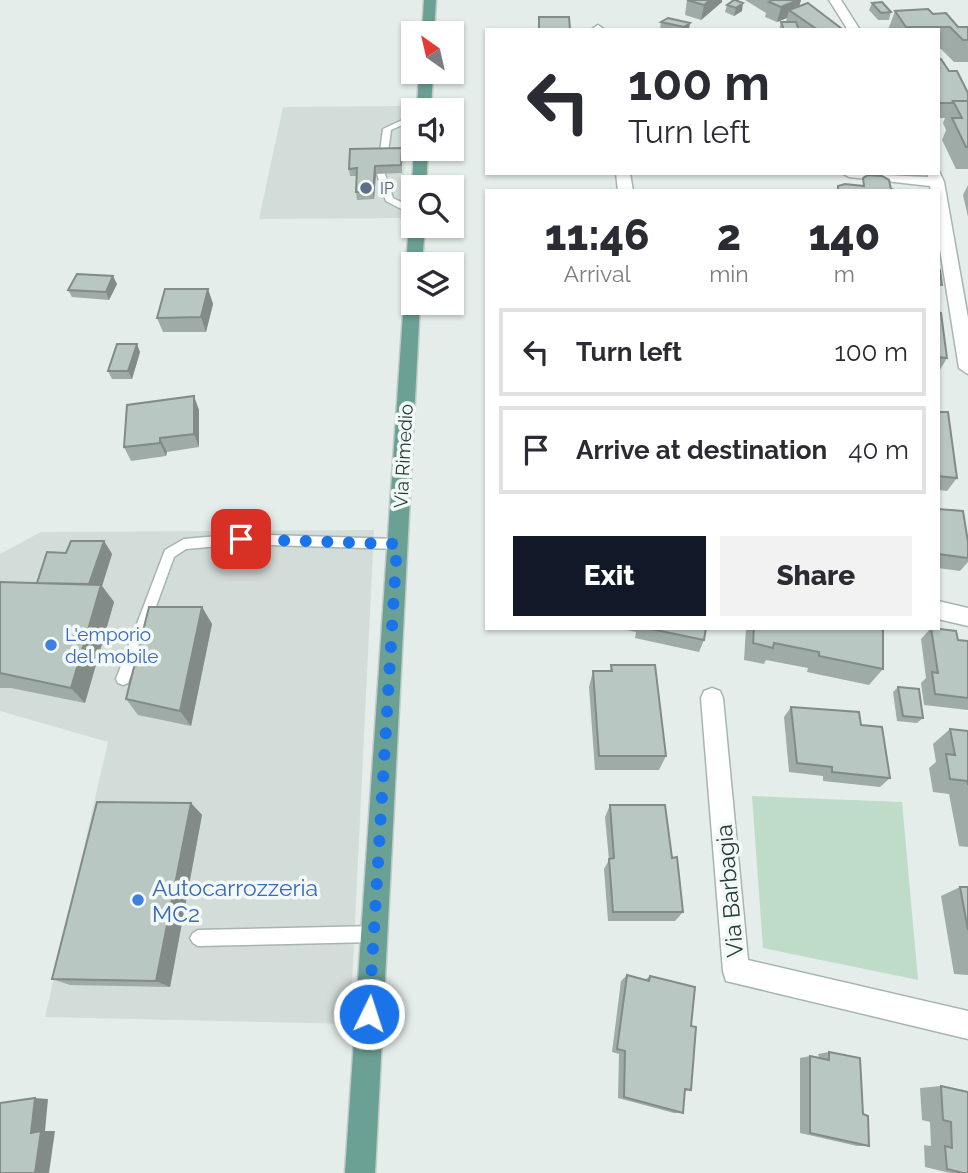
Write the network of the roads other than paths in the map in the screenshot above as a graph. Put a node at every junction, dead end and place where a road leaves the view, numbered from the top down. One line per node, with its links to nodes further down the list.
1 (430, 0): 3 (main road)
2 (836, 8): 4 (street)
3 (429, 21)
4 (852, 28)
5 (401, 123): 9 (lane)
6 (892, 175): 7 (street)
7 (936, 177)
8 (940, 205): 10 (street)
9 (401, 206)
10 (949, 267): 11 (street); 13 (street)
11 (968, 268)
12 (411, 315): 14 (main road, Via Rimedio)
13 (968, 368)
14 (397, 544): 17 (lane); 19 (main road, Via Rimedio)
15 (940, 610): 16 (street)
16 (968, 617)
17 (123, 679)
18 (712, 698): 21 (street, Via Barbagia)
19 (374, 934): 20 (lane); 22 (main road, Via Rimedio)
20 (198, 937)
21 (968, 1025)
22 (360, 1173)

